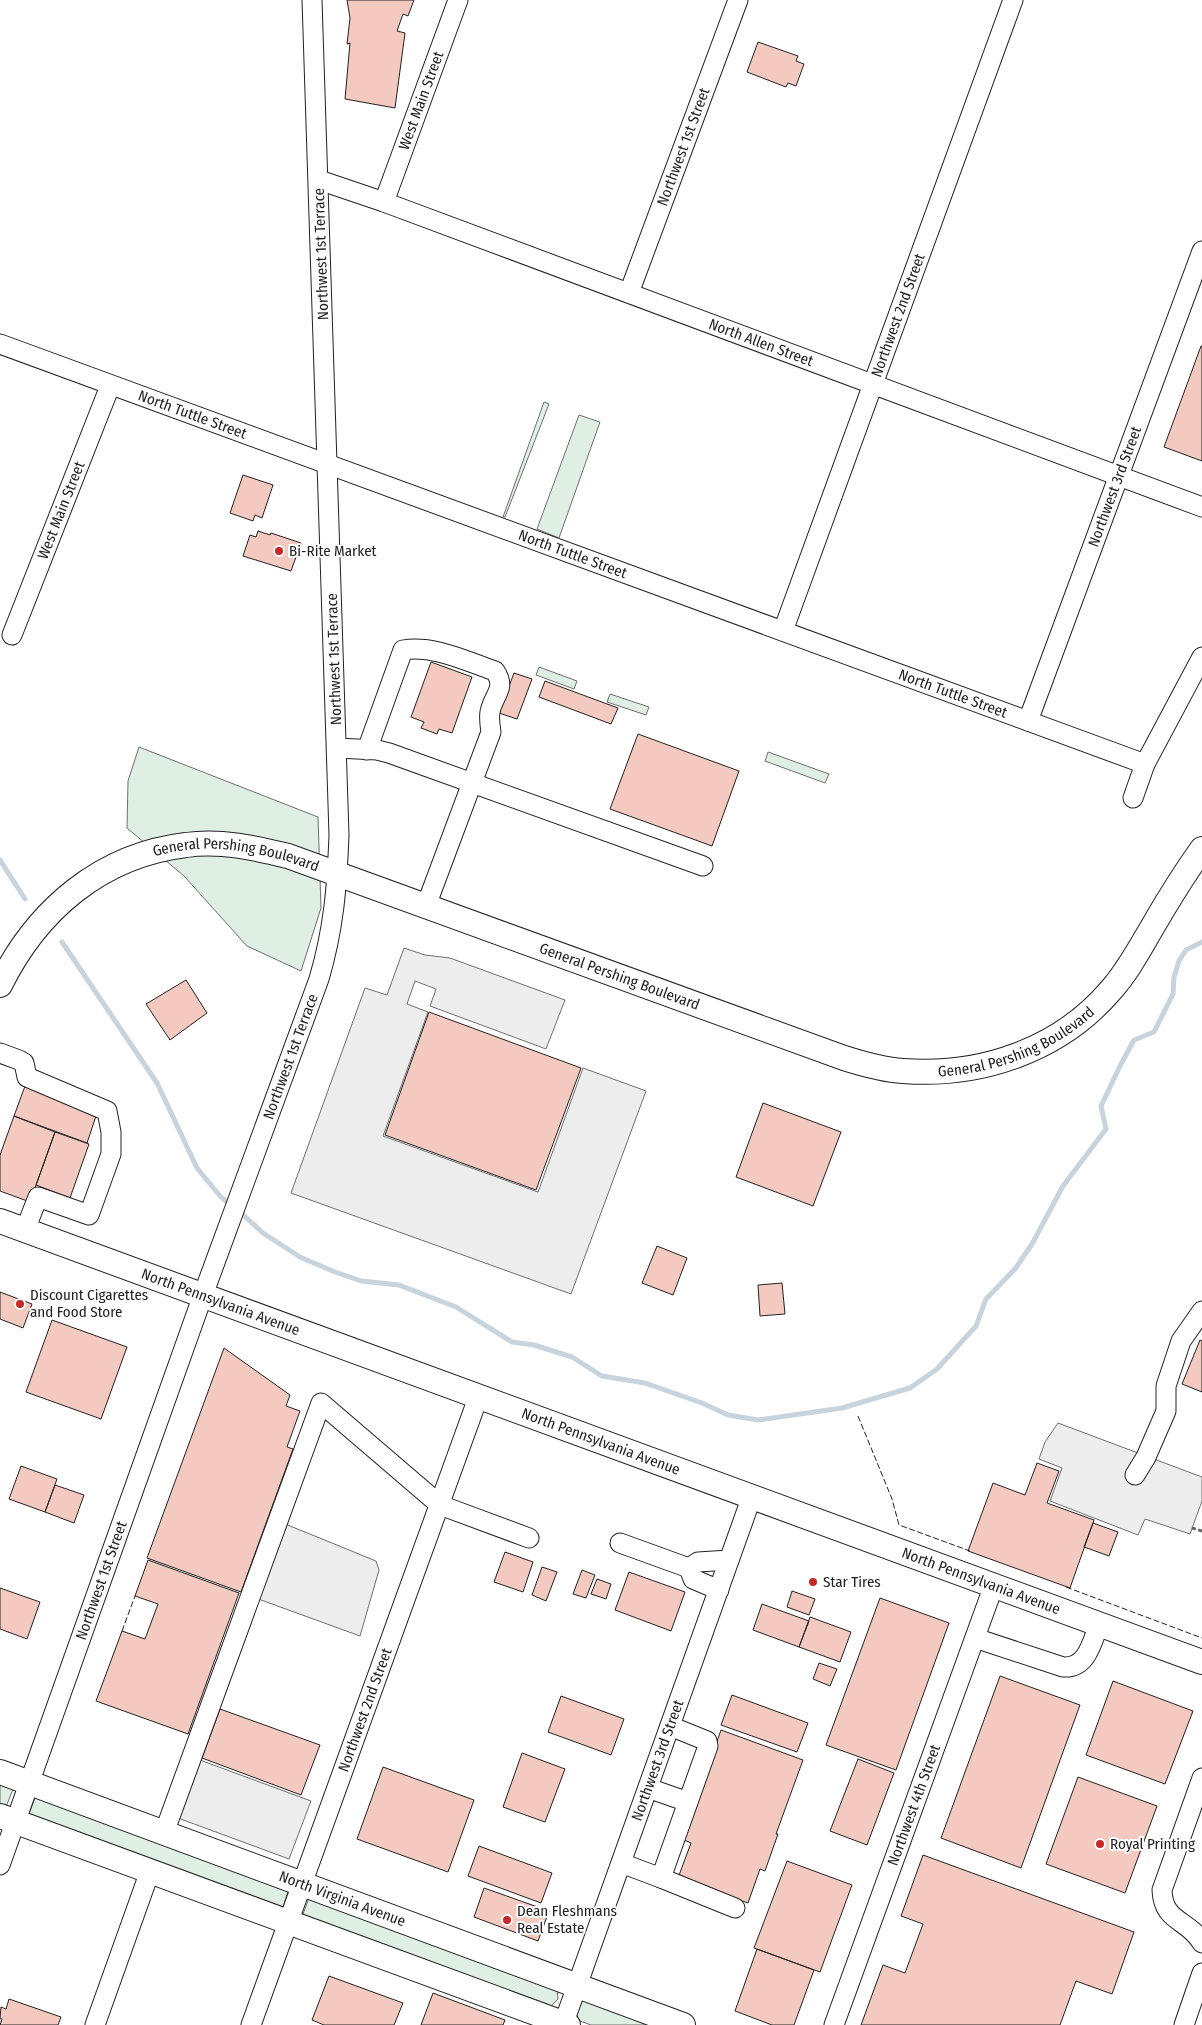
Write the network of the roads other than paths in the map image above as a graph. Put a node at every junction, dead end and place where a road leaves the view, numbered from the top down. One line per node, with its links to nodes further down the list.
1 (312, 0): 5 (street, Northwest 1st Terrace)
2 (458, 0): 6 (street, West Main Street)
3 (738, 0): 8 (street, Northwest 1st Street)
4 (1013, 0): 10 (street, Northwest 2nd Street)
5 (319, 180): 6 (street, North Allen Street); 12 (street, Northwest 1st Terrace)
6 (384, 202): 8 (street, North Allen Street)
7 (1202, 251): 13 (street, Northwest 3rd Street)
8 (629, 293): 10 (street, North Allen Street)
9 (0, 344): 11 (street, North Tuttle Street)
10 (873, 384): 13 (street, North Allen Street); 15 (street, Northwest 2nd Street)
11 (110, 386): 12 (street, North Tuttle Street); 16 (street, West Main Street)
12 (327, 463): 15 (street, North Tuttle Street); 19 (street, Northwest 1st Terrace)
13 (1119, 476): 14 (street, North Allen Street); 18 (street, Northwest 3rd Street)
14 (1202, 507)
15 (783, 631): 18 (street, North Tuttle Street)
16 (12, 635)
17 (1202, 657): 21 (street)
18 (1028, 721): 21 (street, North Tuttle Street)
19 (336, 748): 20 (street); 26 (street, Northwest 1st Terrace)
20 (367, 750): 22 (street); 22 (street)
21 (1145, 764): 23 (street)
22 (471, 783): 25 (street); 27 (street)
23 (1132, 798)
24 (1202, 849): 27 (main road, General Pershing Boulevard)
25 (703, 866)
26 (337, 874): 27 (main road, General Pershing Boulevard); 28 (main road, General Pershing Boulevard); 32 (street, Northwest 1st Terrace)
27 (426, 906)
28 (3, 970)
29 (0, 1053): 31 (street)
30 (0, 1221): 31 (main road, North Pennsylvania Avenue)
31 (25, 1230): 32 (main road, North Pennsylvania Avenue)
32 (203, 1295): 34 (main road, North Pennsylvania Avenue); 50 (street, Northwest 1st Street)
33 (1202, 1311): 35 (street)
34 (479, 1395): 36 (main road, North Pennsylvania Avenue); 37 (street, Northwest 2nd Street)
35 (1135, 1475)
36 (752, 1496): 40 (street, Northwest 3rd Street); 42 (main road, North Pennsylvania Avenue)
37 (440, 1505): 38 (street); 54 (street); 59 (street, Northwest 2nd Street)
38 (529, 1538)
39 (620, 1543): 41 (street)
40 (730, 1560): 41 (street); 43 (street, Northwest 3rd Street)
41 (689, 1568): 43 (street)
42 (994, 1585): 44 (main road, North Pennsylvania Avenue); 45 (street, Northwest 4th Street)
43 (718, 1590): 47 (street, Northwest 3rd Street)
44 (1099, 1624): 45 (street); 46 (main road, North Pennsylvania Avenue)
45 (975, 1638): 69 (street, Northwest 4th Street)
46 (1202, 1662)
47 (670, 1726): 51 (street, Northwest 3rd Street); 52 (street)
48 (0, 1772): 50 (main road, North Virginia Avenue)
49 (1202, 1778): 62 (street)
50 (29, 1783): 53 (street, Northwest 1st Street); 54 (main road, North Virginia Avenue)
51 (648, 1788): 52 (street); 55 (street, Northwest 3rd Street)
52 (688, 1802): 58 (street)
53 (8, 1818): 56 (street, Northwest 1st Street); 57 (main road)
54 (164, 1833): 59 (main road, North Virginia Avenue)
55 (621, 1863): 58 (street); 64 (street, Northwest 3rd Street)
56 (0, 1865)
57 (150, 1871): 61 (main road); 66 (street)
58 (661, 1878): 60 (street)
59 (303, 1884): 61 (street, Northwest 2nd Street); 64 (main road, North Virginia Avenue)
60 (735, 1908)
61 (289, 1922): 65 (main road); 67 (street, Northwest 2nd Street)
62 (1202, 1943)
63 (1202, 1973): 70 (street)
64 (577, 1985): 65 (street, Northwest 3rd Street); 68 (main road, North Virginia Avenue)
65 (565, 2024)
66 (95, 2025)
67 (251, 2025)
68 (683, 2025)
69 (834, 2025)
70 (1184, 2025)

